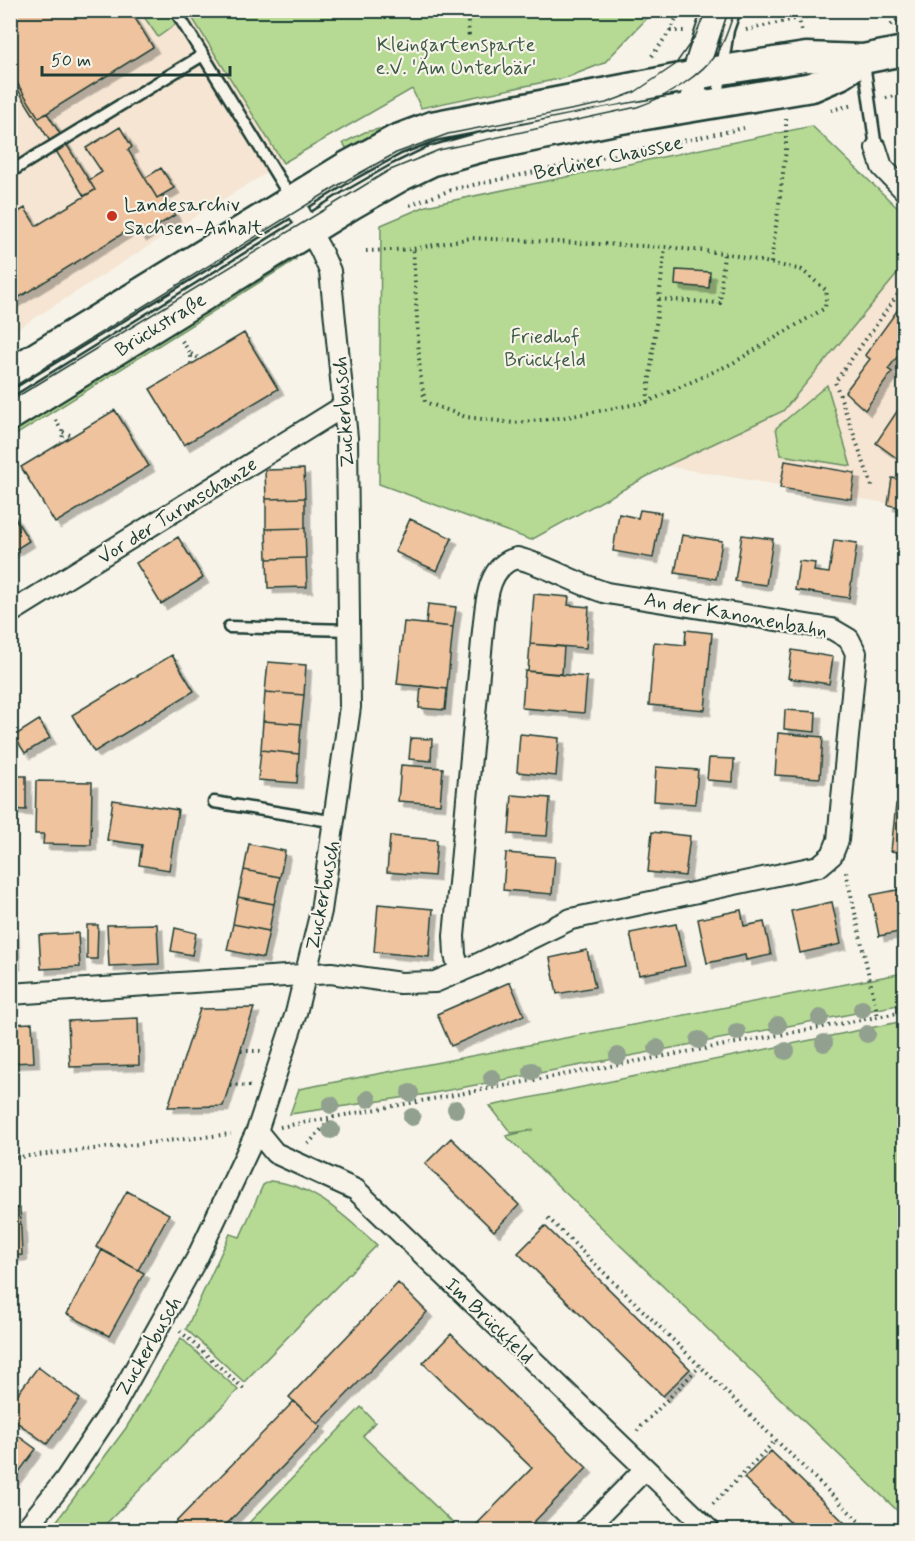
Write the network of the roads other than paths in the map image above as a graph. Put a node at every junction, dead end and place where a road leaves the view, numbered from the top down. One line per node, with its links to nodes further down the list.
1 (176, 10): 5 (lane)
2 (735, 10): 3 (lane)
3 (717, 24): 7 (lane); 8 (street)
4 (904, 51): 6 (main road, Berliner Chaussee)
5 (202, 55): 11 (lane); 13 (lane)
6 (863, 59): 7 (main road, Berliner Chaussee); 9 (main road, Berliner Chaussee); 10 (lane)
7 (722, 70): 8 (main road, Berliner Chaussee); 9 (lane)
8 (694, 75): 9 (street); 13 (main road, Berliner Chaussee)
9 (705, 104): 14 (main road, Berliner Chaussee)
10 (876, 148): 12 (street)
11 (10, 172)
12 (904, 190)
13 (292, 200): 14 (street, Zuckerbusch); 15 (main road, Brückstraße)
14 (310, 231): 16 (street, Zuckerbusch); 17 (main road, Brückstraße)
15 (10, 373)
16 (344, 406): 18 (street, Vor der Turmschanze); 20 (street, Zuckerbusch)
17 (10, 416)
18 (10, 613)
19 (229, 627): 20 (lane)
20 (351, 630): 22 (street, Zuckerbusch)
21 (214, 802): 22 (lane)
22 (336, 822): 24 (street, Zuckerbusch)
23 (460, 972): 23 (street, An der Kanonenbahn); 24 (street)
24 (305, 975): 25 (street); 26 (street, Zuckerbusch)
25 (10, 994)
26 (257, 1131): 27 (street, Im Brückfeld); 29 (street, Zuckerbusch)
27 (645, 1469): 28 (street, Im Brückfeld); 30 (street)
28 (704, 1525)
29 (25, 1530)
30 (585, 1530)

